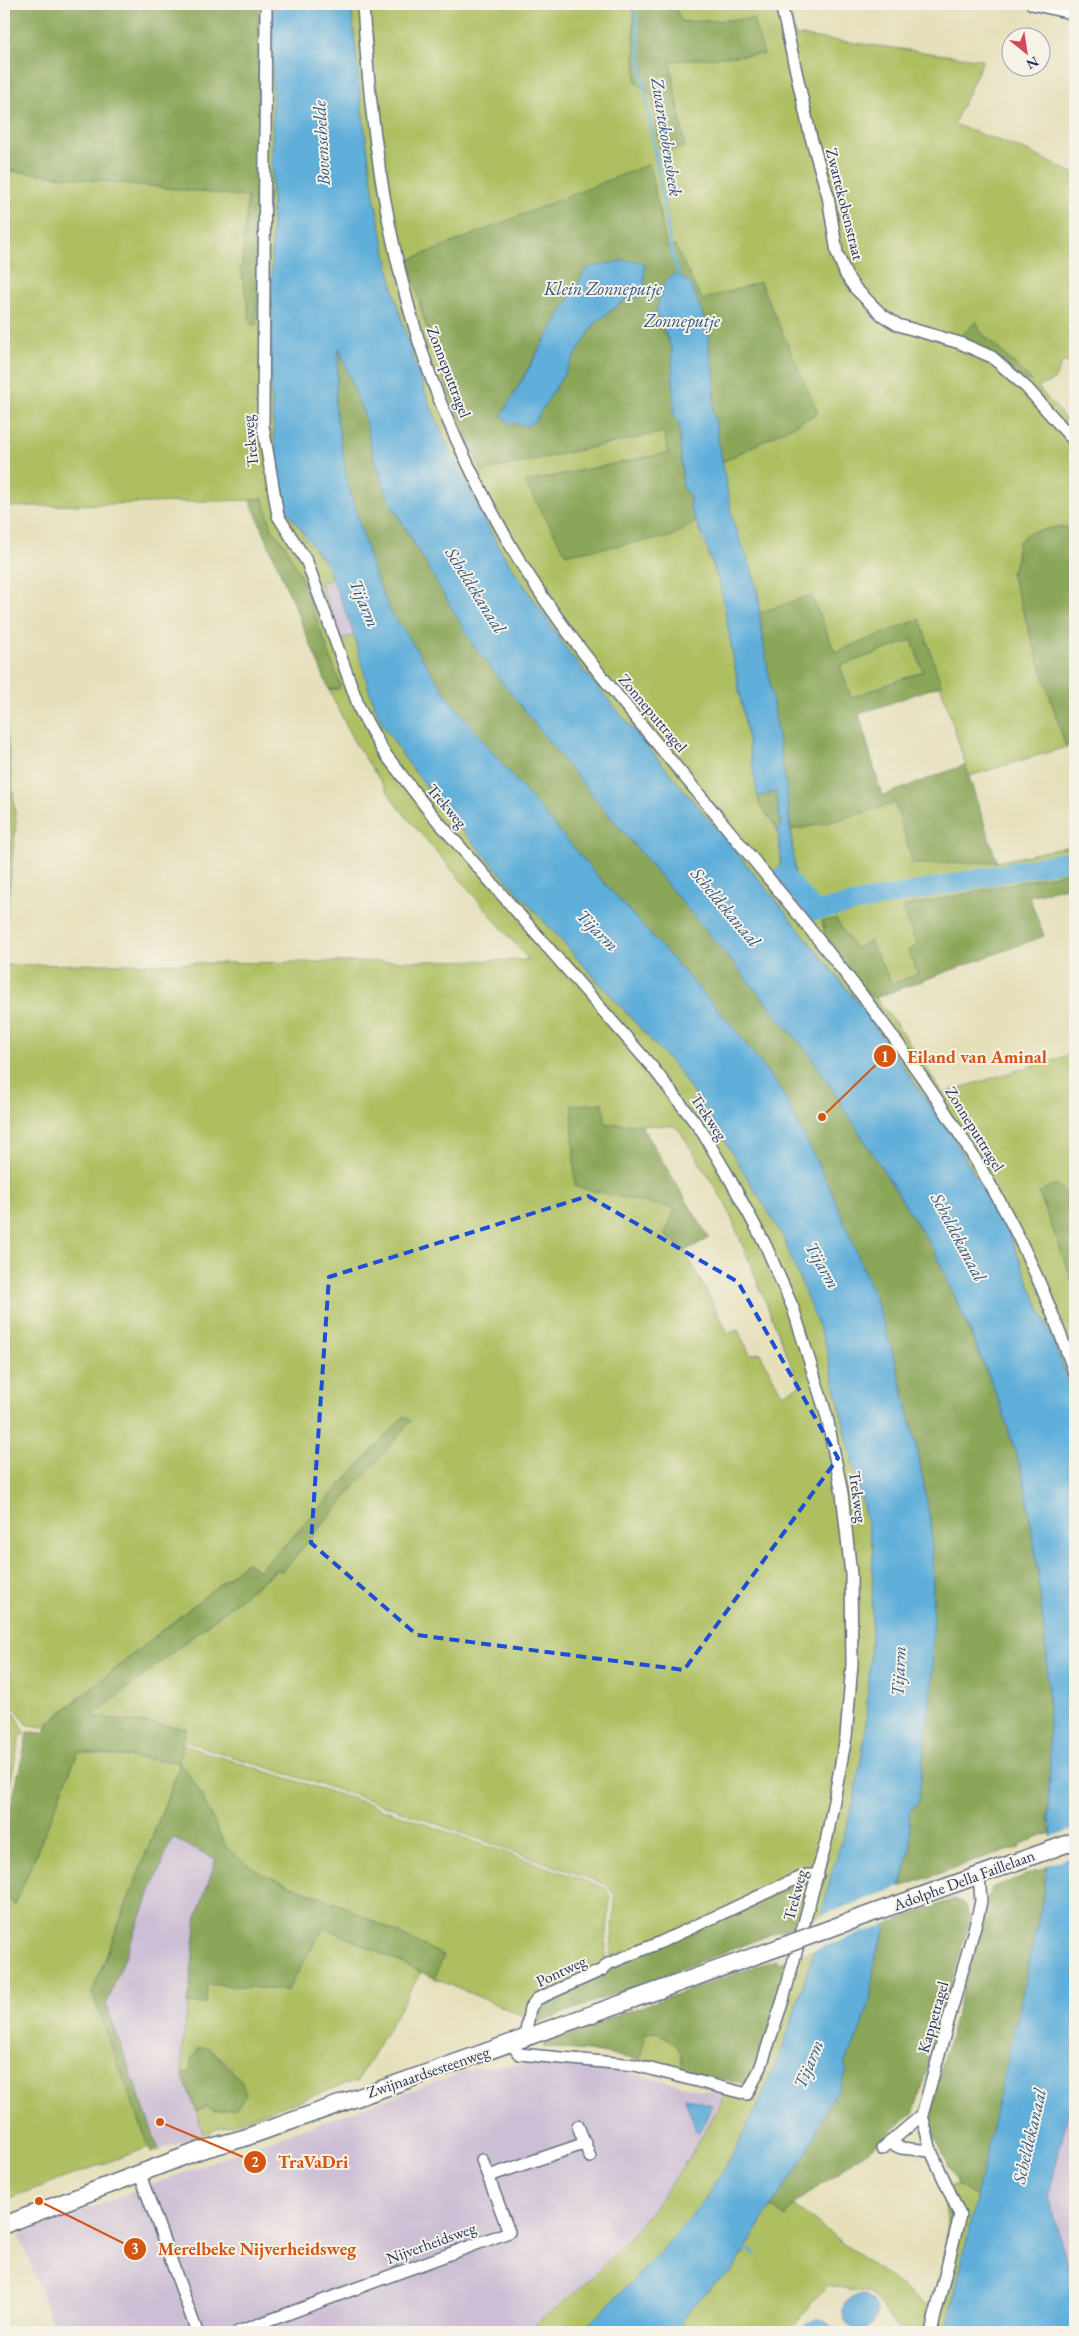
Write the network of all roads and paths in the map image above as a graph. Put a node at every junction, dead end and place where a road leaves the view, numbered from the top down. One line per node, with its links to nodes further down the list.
1 (266, 4): 9 (street, Trekweg)
2 (363, 4): 7 (street, Zonneputtragel)
3 (780, 4): 6 (street, Zwartekobenstraat)
4 (1032, 4): 5 (street)
5 (1075, 14)
6 (1075, 442)
7 (1075, 1374)
8 (1075, 1840): 10 (main road, Adolphe Della Faillelaan)
9 (818, 1875): 12 (street, Pontweg); 12 (street, Trekweg)
10 (979, 1876): 11 (main road, Adolphe Della Faillelaan); 13 (street, Kappetragel)
11 (853, 1920): 12 (main road, Zwijnaardsesteenweg, bridge)
12 (518, 2041): 19 (main road, Zwijnaardsesteenweg)
13 (922, 2115): 16 (street); 16 (street)
14 (578, 2126): 15 (street)
15 (586, 2144): 17 (street); 20 (street)
16 (931, 2151): 24 (street)
17 (590, 2157)
18 (482, 2160): 20 (street, Nijverheidsweg)
19 (139, 2172): 21 (main road, Zwijnaardsesteenweg); 22 (street)
20 (489, 2176): 23 (street, Nijverheidsweg)
21 (4, 2225)
22 (197, 2332)
23 (238, 2332)
24 (931, 2332)

